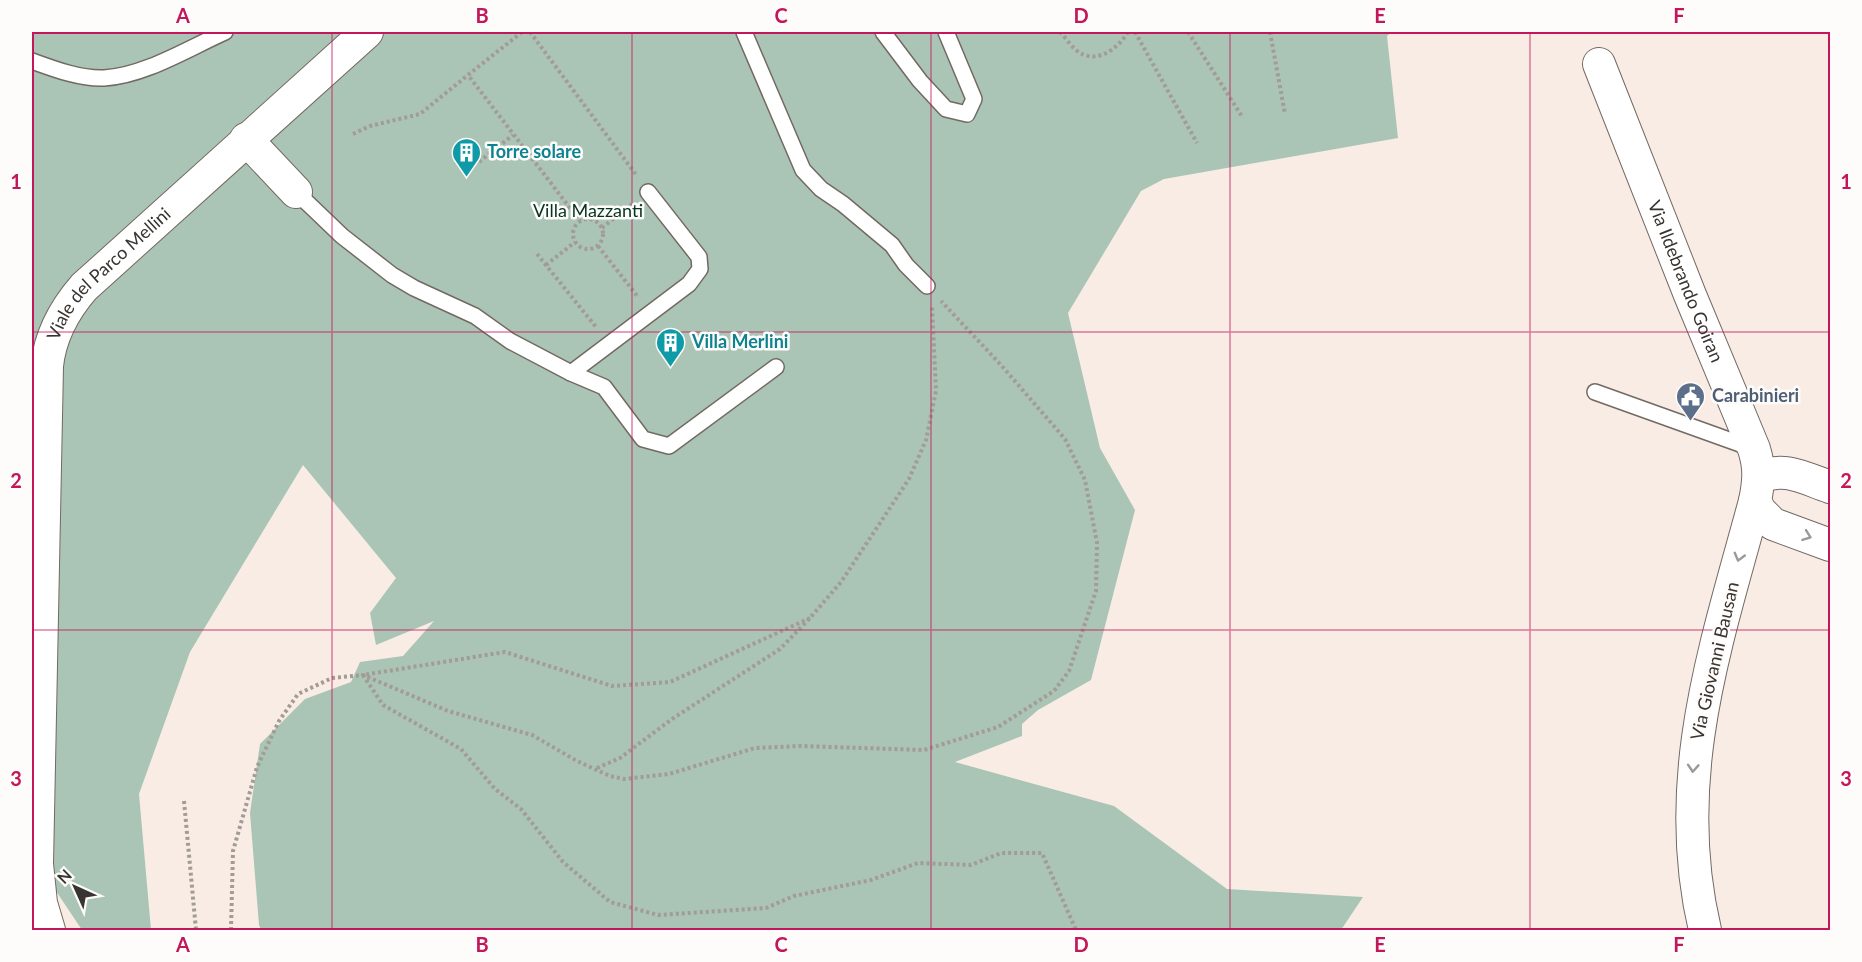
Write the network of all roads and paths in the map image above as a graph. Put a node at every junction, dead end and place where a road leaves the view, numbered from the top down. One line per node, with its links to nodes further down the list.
1 (225, 32): 13 (lane)
2 (367, 32): 20 (street, Viale del Parco Mellini)
3 (522, 32): 15 (path)
4 (530, 32): 24 (path)
5 (744, 32): 31 (lane)
6 (883, 32): 7 (lane)
7 (946, 32)
8 (1059, 32): 9 (path)
9 (1128, 32)
10 (1136, 32): 21 (path)
11 (1188, 32): 17 (path)
12 (1270, 32): 16 (path)
13 (32, 61)
14 (1599, 64): 38 (street, Via Ildebrando Goiran)
15 (468, 75): 18 (path); 19 (path)
16 (1285, 114)
17 (1243, 118)
18 (353, 134)
19 (513, 135): 22 (path); 25 (path)
20 (246, 139): 23 (street); 37 (street, Viale del Parco Mellini)
21 (1197, 143)
22 (479, 162)
23 (296, 192): 35 (lane)
24 (648, 192): 26 (path); 32 (lane)
25 (580, 221): 26 (path); 27 (path)
26 (602, 228): 28 (path)
27 (575, 242): 28 (path); 30 (path)
28 (598, 246): 32 (path)
29 (537, 254): 30 (path)
30 (546, 265): 33 (path)
31 (927, 286): 41 (path); 43 (path)
32 (651, 313): 33 (lane)
33 (610, 343): 35 (lane)
34 (776, 367): 35 (lane)
35 (571, 373)
36 (1595, 392): 38 (lane)
37 (39, 448): 45 (street, Viale del Parco Mellini)
38 (1756, 476): 39 (street); 40 (street, Via Ildebrando Goiran, one-way to 40); 49 (street, Via Giovanni Bausan, one-way to 49)
39 (1830, 487)
40 (1830, 544)
41 (810, 618): 42 (path); 43 (path)
42 (363, 675): 43 (path); 47 (path); 48 (path)
43 (596, 769)
44 (184, 801): 46 (path)
45 (49, 930)
46 (196, 930)
47 (231, 930)
48 (1076, 930)
49 (1705, 930)

